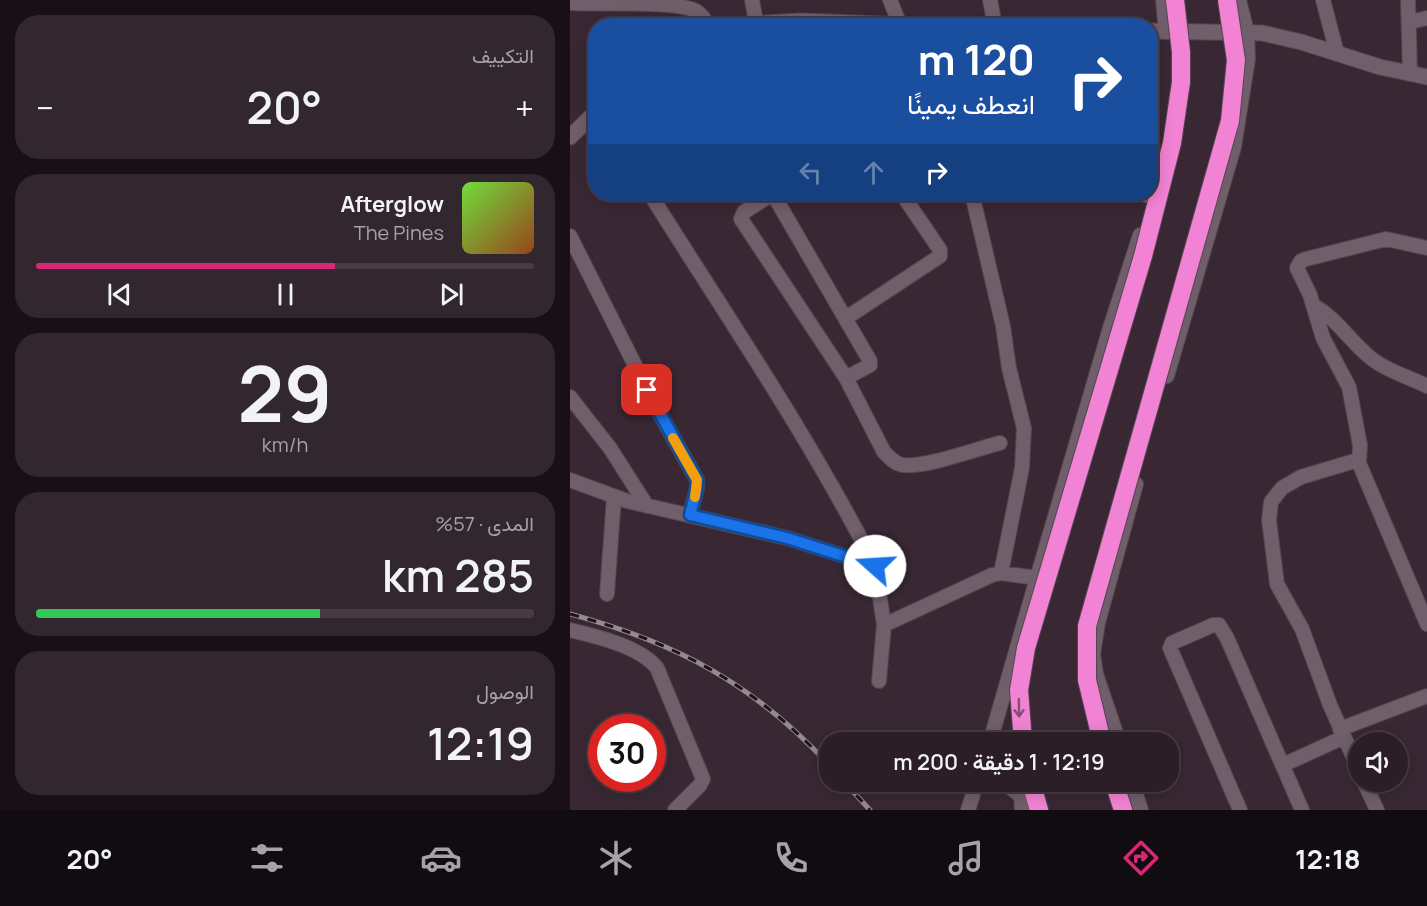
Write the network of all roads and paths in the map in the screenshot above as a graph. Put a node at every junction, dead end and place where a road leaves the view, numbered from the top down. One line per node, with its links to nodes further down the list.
1 (752, 0): 13 (street)
2 (890, 0): 14 (street)
3 (990, 0): 15 (street)
4 (1163, 0): 18 (street)
5 (1175, 0): 26 (highway, one-way to 26, bridge)
6 (1227, 0): 58 (highway, bridge)
7 (1239, 0): 19 (street)
8 (1323, 0): 20 (street)
9 (1408, 0): 17 (street)
10 (578, 2): 11 (street)
11 (677, 3): 12 (street)
12 (705, 18)
13 (755, 18)
14 (902, 18)
15 (993, 18)
16 (1427, 18): 17 (street)
17 (1410, 22): 21 (street)
18 (1169, 32): 19 (main road); 25 (street)
19 (1246, 32): 20 (main road); 59 (street)
20 (1337, 53): 21 (main road)
21 (1410, 74): 22 (main road)
22 (1427, 77)
23 (588, 120): 24 (main road)
24 (570, 137)
25 (1158, 160)
26 (1158, 198)
27 (654, 201): 47 (street)
28 (761, 201): 38 (street)
29 (776, 201): 37 (street)
30 (907, 201): 37 (street)
31 (974, 201): 48 (street)
32 (1144, 201): 49 (street)
33 (1157, 201): 57 (highway, one-way to 57, bridge)
34 (570, 236): 46 (street)
35 (1427, 248): 36 (street)
36 (1313, 304): 39 (street); 42 (street)
37 (846, 318): 38 (street)
38 (846, 378): 41 (street)
39 (1427, 386)
40 (570, 397): 45 (street)
41 (1000, 443)
42 (1358, 460): 51 (street); 60 (street)
43 (570, 480): 44 (street)
44 (614, 497): 45 (street); 50 (street)
45 (646, 506): 46 (street)
46 (690, 515): 47 (street)
47 (875, 566): 52 (street)
48 (1001, 573): 49 (street); 52 (street)
49 (1036, 578): 56 (street)
50 (607, 594)
51 (1427, 624)
52 (884, 625): 54 (street)
53 (570, 630): 69 (street)
54 (879, 681)
55 (1427, 696): 60 (street)
56 (993, 732)
57 (1022, 732)
58 (1100, 732)
59 (1116, 732)
60 (1342, 733): 61 (street); 62 (street)
61 (1348, 746)
62 (1283, 765): 75 (street); 76 (street)
63 (974, 792): 70 (street)
64 (1016, 792): 71 (street)
65 (1034, 792): 72 (highway)
66 (1118, 792): 73 (highway)
67 (1135, 792): 74 (street)
68 (1369, 792): 77 (street)
69 (675, 810)
70 (968, 810)
71 (1022, 810)
72 (1039, 810)
73 (1124, 810)
74 (1141, 810)
75 (1240, 810)
76 (1301, 810)
77 (1377, 810)

